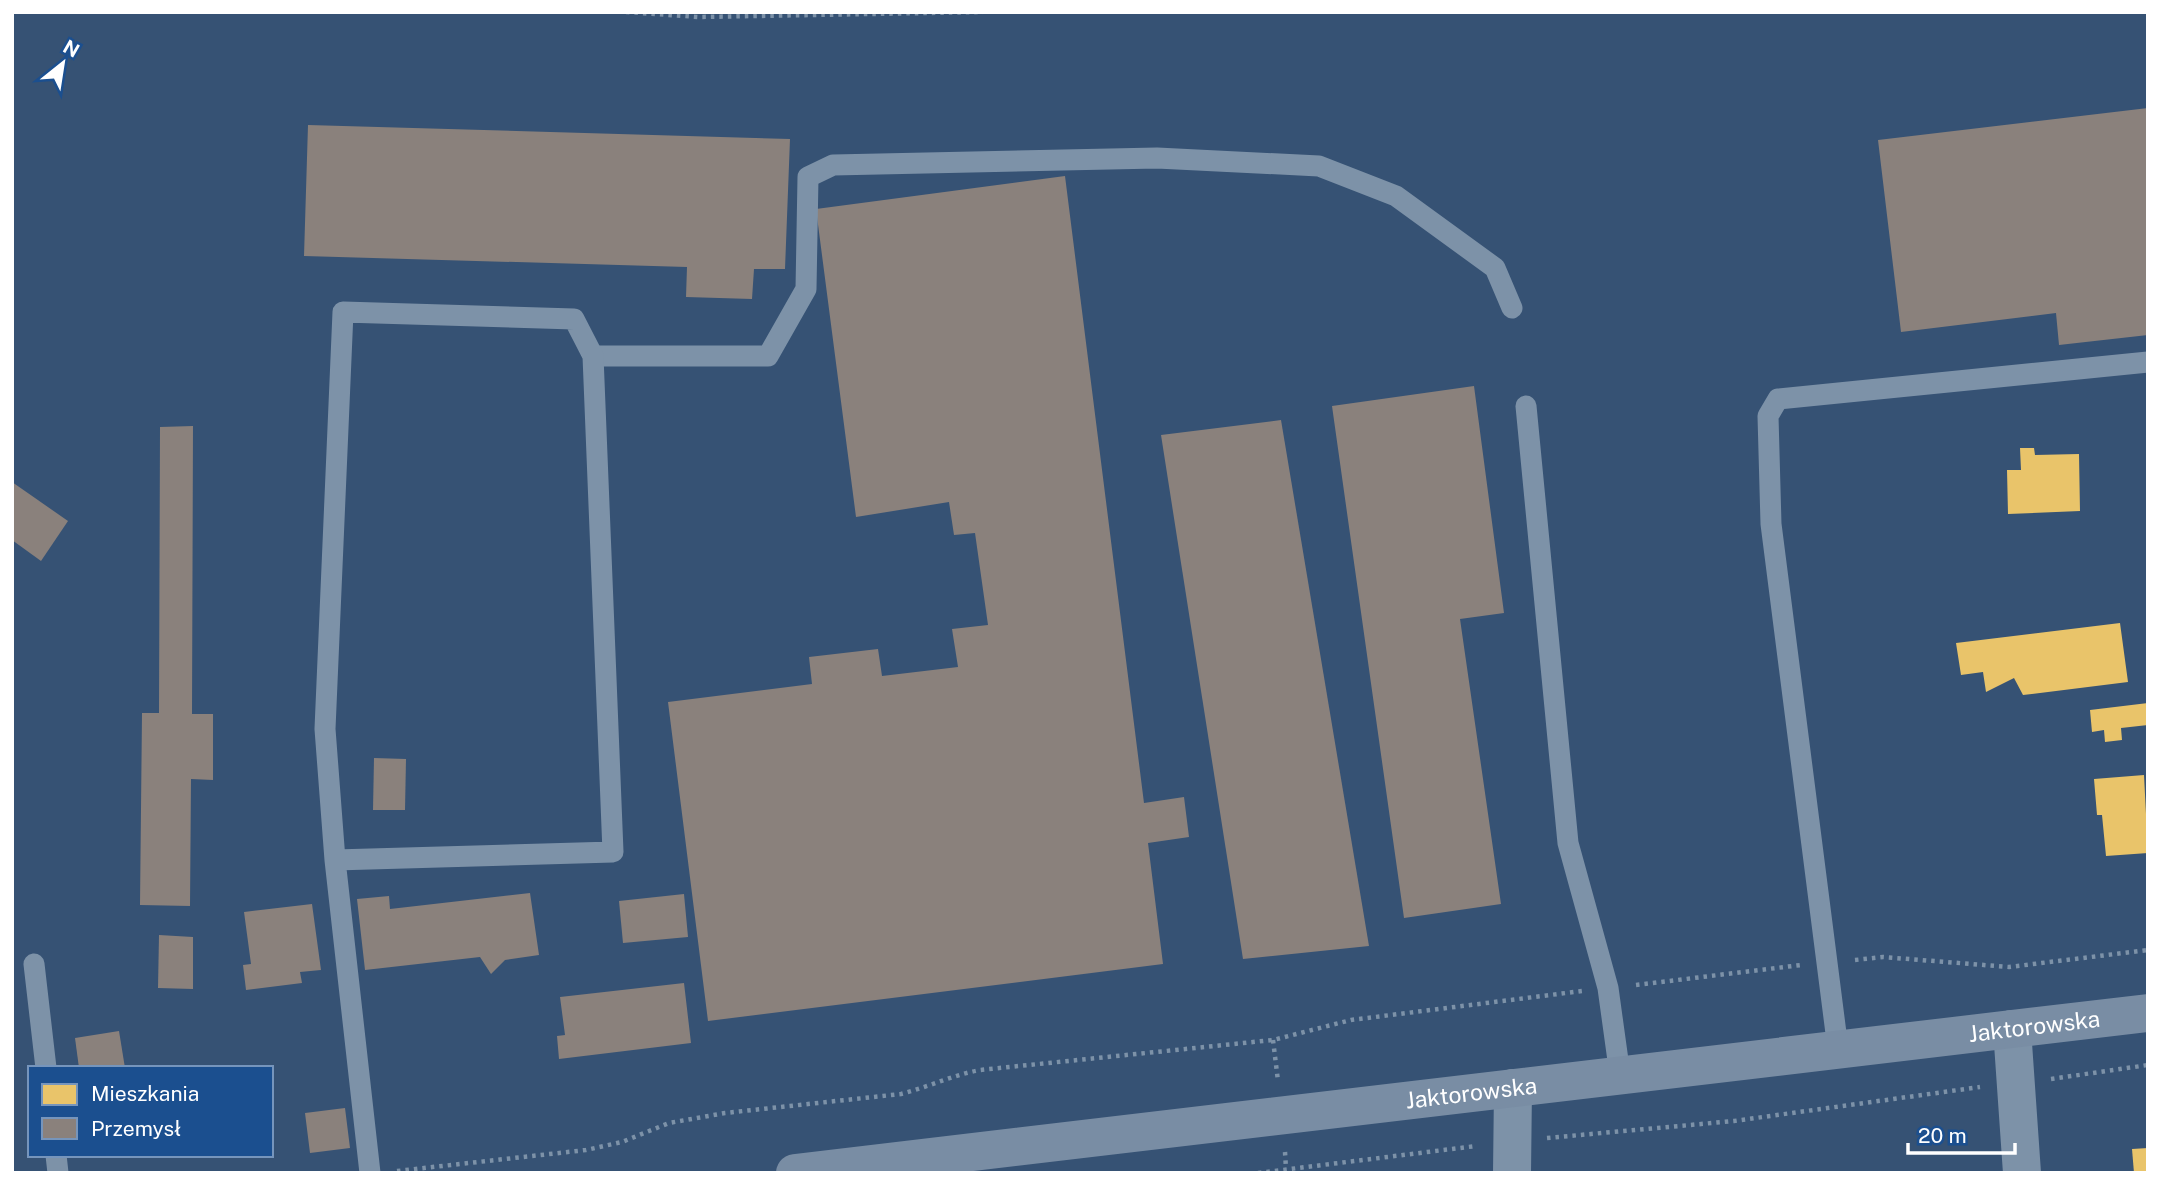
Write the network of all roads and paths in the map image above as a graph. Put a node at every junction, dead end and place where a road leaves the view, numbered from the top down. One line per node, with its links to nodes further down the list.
1 (626, 12): 2 (path)
2 (983, 12)
3 (1512, 308): 4 (lane)
4 (593, 356): 7 (lane); 7 (lane)
5 (2148, 362): 9 (lane)
6 (1526, 406): 11 (lane)
7 (335, 860): 22 (lane)
8 (2148, 950): 9 (path)
9 (1830, 962): 11 (path); 14 (lane)
10 (34, 964): 16 (lane)
11 (1608, 988): 17 (lane); 21 (path)
12 (2148, 1013): 13 (main road, Jaktorowska)
13 (2012, 1029): 14 (main road, Jaktorowska); 18 (street)
14 (1839, 1049): 17 (main road, Jaktorowska)
15 (2148, 1065): 18 (path)
16 (46, 1066)
17 (1620, 1075): 19 (main road, Jaktorowska)
18 (2017, 1082): 20 (path); 25 (street)
19 (1513, 1088): 20 (street); 23 (main road, Jaktorowska)
20 (1513, 1157): 24 (path)
21 (396, 1171)
22 (370, 1173)
23 (795, 1173)
24 (1258, 1173)
25 (2022, 1173)

